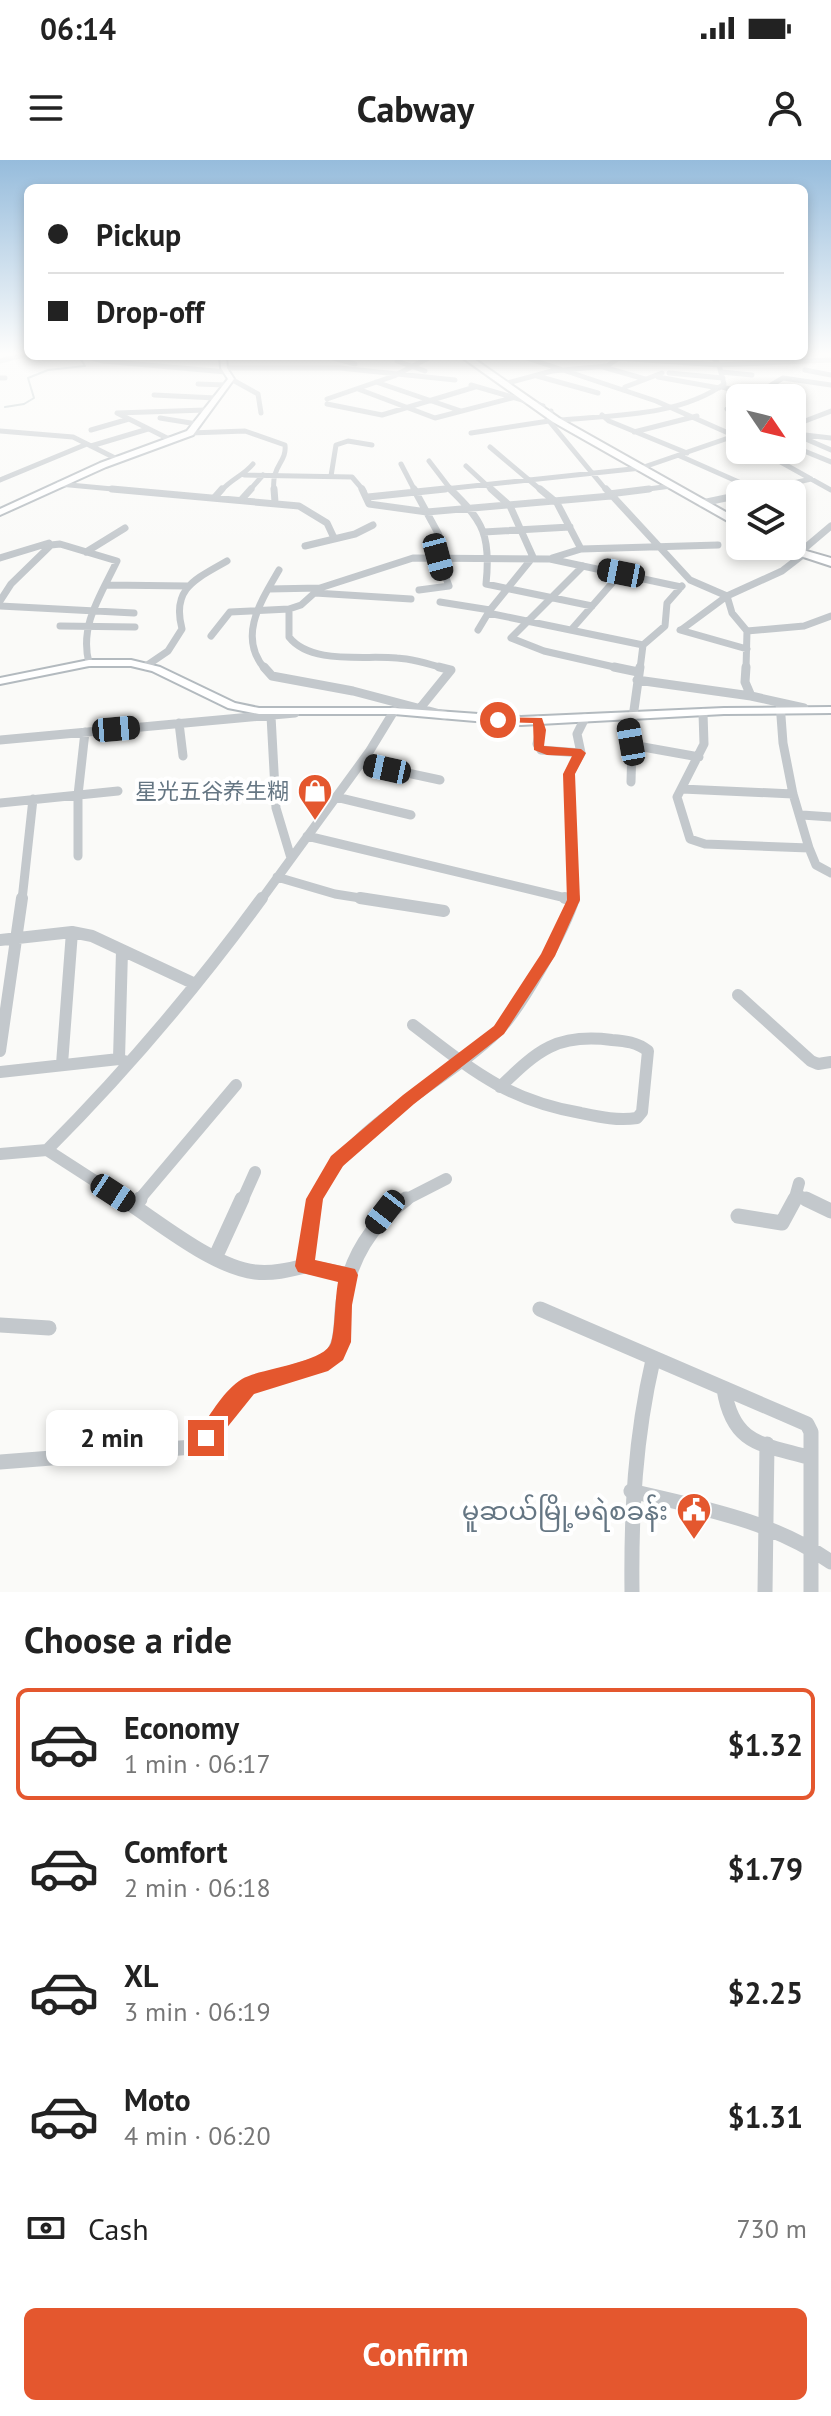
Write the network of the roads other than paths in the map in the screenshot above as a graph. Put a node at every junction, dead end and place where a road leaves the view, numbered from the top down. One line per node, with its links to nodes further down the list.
1 (126, 420): 14 (street)
2 (131, 420): 13 (street)
3 (171, 420): 12 (street)
4 (199, 420): 12 (street)
5 (535, 420): 19 (street)
6 (552, 420): 39 (street)
7 (560, 420): 38 (highway)
8 (562, 420): 38 (highway)
9 (611, 420): 17 (street)
10 (682, 420): 17 (street)
11 (705, 420): 15 (street)
12 (197, 424): 18 (street)
13 (148, 429): 23 (street); 25 (street)
14 (91, 430)
15 (726, 430)
16 (0, 431): 25 (street)
17 (634, 432): 30 (street)
18 (190, 433): 23 (street); 42 (street)
19 (471, 433)
20 (806, 435): 21 (street)
21 (830, 437)
22 (806, 439): 28 (street)
23 (171, 440): 31 (street)
24 (726, 440): 30 (street)
25 (89, 445): 31 (street); 45 (street)
26 (372, 445): 43 (street)
27 (490, 447): 46 (street)
28 (831, 450)
29 (806, 452): 33 (street)
30 (683, 454): 38 (street); 47 (street)
31 (117, 459): 50 (street)
32 (429, 461): 53 (street)
33 (831, 462)
34 (253, 464): 40 (street)
35 (401, 464): 55 (street)
36 (785, 464): 48 (street)
37 (466, 466): 51 (street)
38 (644, 468): 39 (street); 52 (highway); 63 (highway)
39 (591, 473): 46 (street); 56 (street)
40 (244, 475): 41 (street); 57 (street)
41 (263, 475): 42 (street); 60 (street)
42 (272, 475): 43 (street); 61 (street)
43 (331, 476): 58 (street)
44 (831, 479): 48 (street)
45 (0, 480)
46 (529, 480): 51 (street); 62 (street)
47 (736, 480)
48 (814, 480): 49 (street); 54 (street)
49 (806, 482)
50 (59, 484): 57 (street); 66 (street)
51 (490, 486): 53 (street); 64 (street)
52 (671, 486): 56 (street); 63 (highway)
53 (449, 490): 55 (street); 65 (street)
54 (831, 490)
55 (415, 494): 58 (street); 67 (street)
56 (610, 495): 62 (street); 80 (street)
57 (215, 497): 60 (street)
58 (368, 497): 67 (street)
59 (726, 498): 63 (street)
60 (242, 499): 61 (street)
61 (275, 502): 75 (street)
62 (557, 503): 64 (street); 71 (street)
63 (706, 503): 68 (highway)
64 (510, 506): 65 (street); 73 (street)
65 (471, 510): 67 (street); 74 (street)
66 (0, 512)
67 (427, 512): 84 (street)
68 (726, 515)
69 (373, 525): 75 (street)
70 (831, 526): 77 (street)
71 (570, 527): 73 (street); 81 (street)
72 (125, 528): 82 (street)
73 (523, 531): 74 (street); 86 (street)
74 (484, 532): 85 (street)
75 (334, 538): 79 (street)
76 (55, 544): 82 (street); 87 (street); 99 (street)
77 (806, 544)
78 (718, 545): 80 (street)
79 (305, 546)
80 (661, 548): 81 (street); 96 (street)
81 (581, 549): 88 (street)
82 (86, 552): 100 (street)
83 (806, 554): 91 (highway)
84 (438, 557): 85 (street); 97 (street); 106 (street)
85 (488, 557): 86 (street); 103 (street)
86 (533, 557): 88 (street); 103 (street)
87 (0, 558)
88 (550, 559): 92 (street)
89 (790, 560): 107 (street)
90 (227, 561): 101 (street)
91 (831, 562)
92 (583, 566): 95 (street); 108 (street)
93 (279, 570): 104 (street)
94 (337, 570): 97 (street)
95 (621, 573): 102 (street); 112 (street)
96 (690, 580): 102 (street); 107 (street)
97 (338, 581): 105 (street)
98 (0, 583): 99 (street)
99 (11, 584): 111 (street)
100 (107, 585): 101 (street); 115 (street)
101 (188, 586): 132 (street)
102 (681, 587): 122 (street)
103 (507, 588): 108 (street); 116 (street)
104 (269, 589): 105 (street); 114 (street)
105 (317, 590): 109 (street); 113 (street)
106 (419, 590)
107 (727, 596): 126 (street); 127 (street)
108 (550, 598): 112 (street); 119 (street)
109 (411, 599)
110 (440, 602): 116 (street)
111 (0, 604): 115 (street)
112 (592, 606): 125 (street)
113 (289, 609): 114 (street); 137 (street)
114 (260, 610): 128 (street); 137 (street)
115 (93, 612): 117 (street); 121 (street)
116 (489, 612): 119 (street); 124 (street)
117 (134, 613)
118 (831, 616): 127 (street)
119 (525, 621): 125 (street); 133 (street)
120 (60, 626): 121 (street)
121 (86, 626): 123 (street); 131 (street)
122 (665, 626): 126 (street); 129 (street)
123 (135, 627)
124 (478, 630)
125 (571, 630): 129 (street)
126 (681, 630): 130 (street)
127 (747, 631): 130 (street)
128 (211, 636)
129 (643, 645): 133 (street)
130 (747, 649): 135 (street)
131 (89, 663): 132 (street); 134 (street)
132 (146, 666): 140 (street)
133 (637, 676): 135 (street); 144 (street)
134 (0, 681)
135 (751, 696): 136 (street)
136 (780, 706): 138 (street); 141 (street); 159 (street)
137 (421, 707): 143 (street)
138 (831, 710)
139 (394, 711): 140 (street); 143 (street); 154 (street)
140 (295, 713): 142 (street)
141 (703, 713): 144 (street); 153 (street)
142 (271, 716): 147 (street); 170 (street)
143 (449, 716): 146 (street)
144 (630, 717): 145 (street); 150 (street)
145 (585, 718): 146 (street); 151 (street)
146 (538, 720): 151 (street)
147 (179, 723): 148 (street); 152 (street)
148 (85, 732): 149 (street); 160 (street)
149 (0, 740)
150 (632, 745): 153 (street); 156 (street)
151 (581, 753): 173 (street)
152 (183, 756)
153 (699, 757): 157 (street)
154 (361, 763): 155 (street); 161 (street)
155 (440, 780)
156 (631, 782)
157 (682, 789): 159 (street); 168 (street)
158 (118, 791): 160 (street)
159 (793, 794): 165 (street)
160 (78, 795): 162 (street); 169 (street)
161 (336, 797): 164 (street); 167 (street)
162 (33, 799): 163 (street); 176 (street)
163 (0, 803)
164 (411, 815)
165 (802, 815): 166 (street); 168 (street)
166 (831, 817)
167 (307, 836): 170 (street); 173 (street)
168 (809, 848): 171 (street)
169 (78, 856)
170 (291, 858): 172 (street)
171 (831, 873)
172 (277, 877): 174 (street); 179 (street)
173 (574, 900): 183 (street)
174 (444, 911)
175 (72, 932): 176 (street); 178 (street); 186 (street)
176 (18, 938): 177 (street); 182 (street)
177 (0, 940)
178 (122, 951): 179 (street); 184 (street)
179 (195, 984): 184 (street)
180 (738, 995): 185 (street)
181 (413, 1025): 183 (street)
182 (0, 1051)
183 (459, 1059): 189 (street); 198 (street)
184 (123, 1061): 186 (street); 190 (street)
185 (831, 1062)
186 (62, 1064): 187 (street)
187 (0, 1072)
188 (236, 1085): 194 (street)
189 (500, 1087): 189 (street)
190 (47, 1150): 191 (street); 194 (street)
191 (0, 1154)
192 (255, 1172): 197 (street)
193 (446, 1179): 199 (street)
194 (134, 1206): 197 (street)
195 (831, 1211): 196 (street)
196 (738, 1216)
197 (215, 1258): 198 (street)
198 (305, 1266): 199 (street)
199 (349, 1275): 207 (street)
200 (540, 1309): 203 (street)
201 (0, 1325): 202 (street)
202 (49, 1328)
203 (653, 1360): 204 (street); 208 (street)
204 (724, 1389): 205 (street); 206 (street)
205 (767, 1444): 206 (street); 209 (street)
206 (811, 1458): 210 (street)
207 (0, 1462)
208 (631, 1491): 209 (street); 212 (street)
209 (765, 1527): 210 (street); 213 (street)
210 (811, 1545): 211 (street); 214 (street)
211 (831, 1562)
212 (632, 1592)
213 (765, 1592)
214 (811, 1592)

